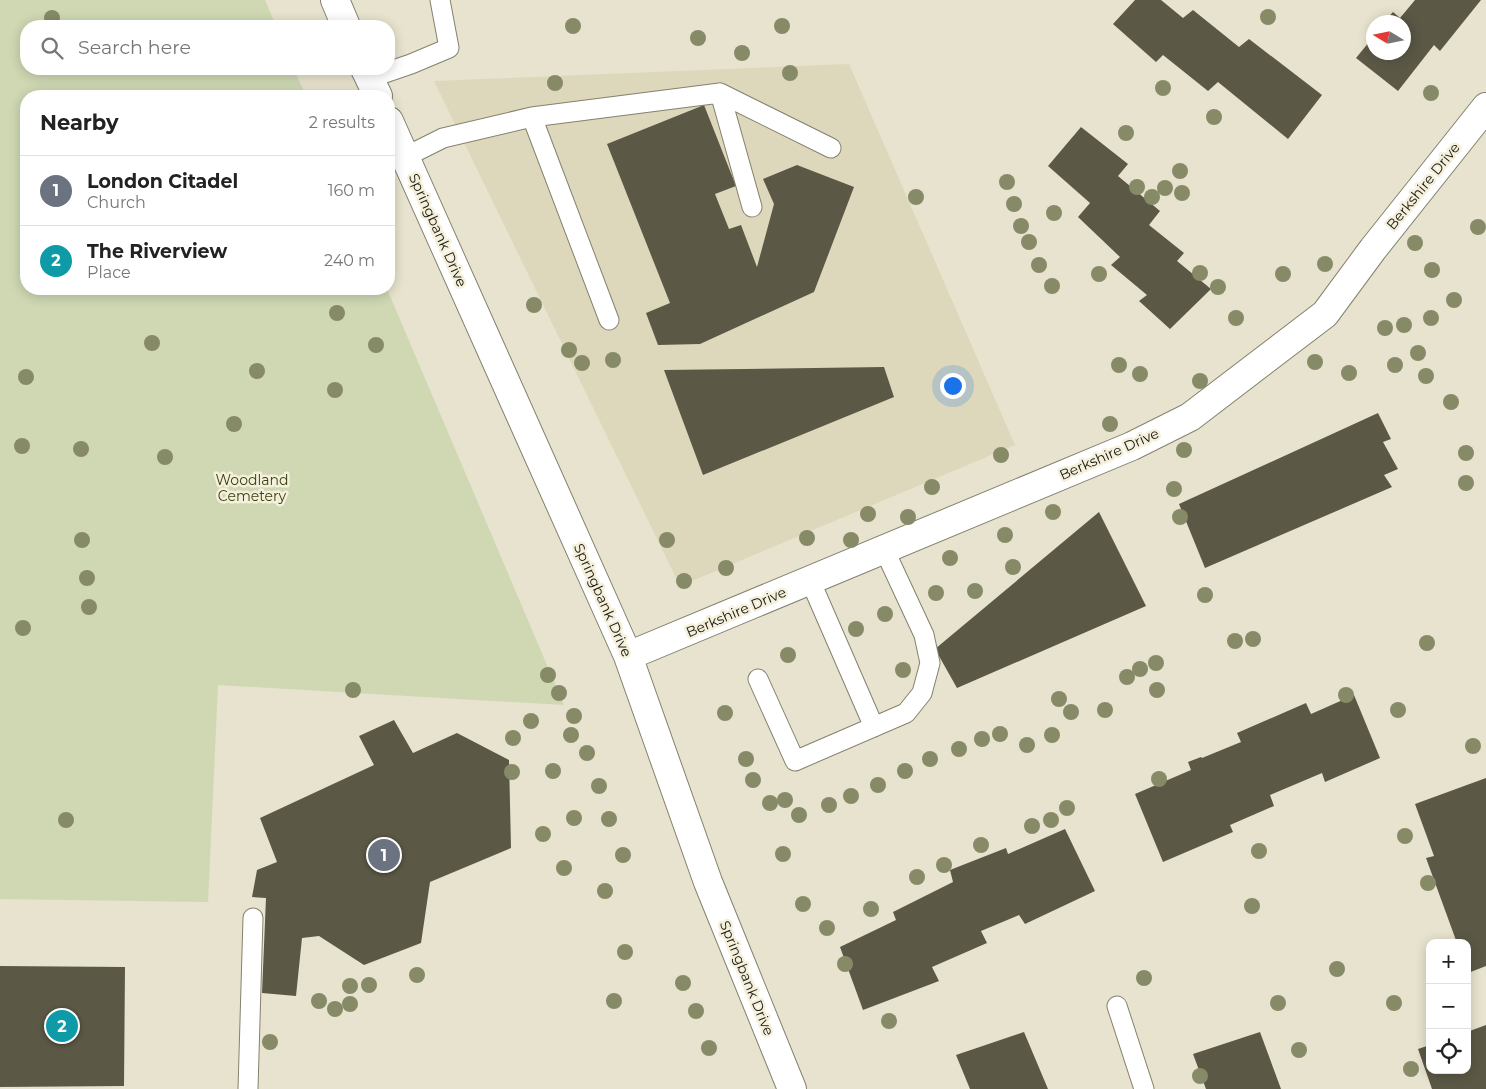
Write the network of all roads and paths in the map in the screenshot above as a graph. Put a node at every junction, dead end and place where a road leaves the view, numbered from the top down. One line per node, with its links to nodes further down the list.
1 (334, 0): 3 (main road)
2 (440, 0): 4 (lane)
3 (343, 20)
4 (395, 71)
5 (385, 75): 6 (lane)
6 (371, 81)
7 (720, 93): 9 (lane); 11 (lane); 13 (lane)
8 (1486, 107): 15 (main road, Berkshire Drive)
9 (532, 117): 12 (lane); 14 (lane)
10 (395, 134): 12 (main road, Springbank Drive)
11 (831, 148)
12 (405, 157): 17 (main road, Springbank Drive)
13 (752, 207)
14 (609, 320)
15 (884, 549): 16 (main road, Berkshire Drive); 19 (lane)
16 (810, 580): 17 (main road, Berkshire Drive); 19 (lane)
17 (628, 656): 23 (main road, Springbank Drive)
18 (758, 678): 19 (lane)
19 (874, 727)
20 (253, 918): 22 (lane)
21 (1117, 1006): 24 (lane)
22 (248, 1089)
23 (792, 1089)
24 (1144, 1089)

